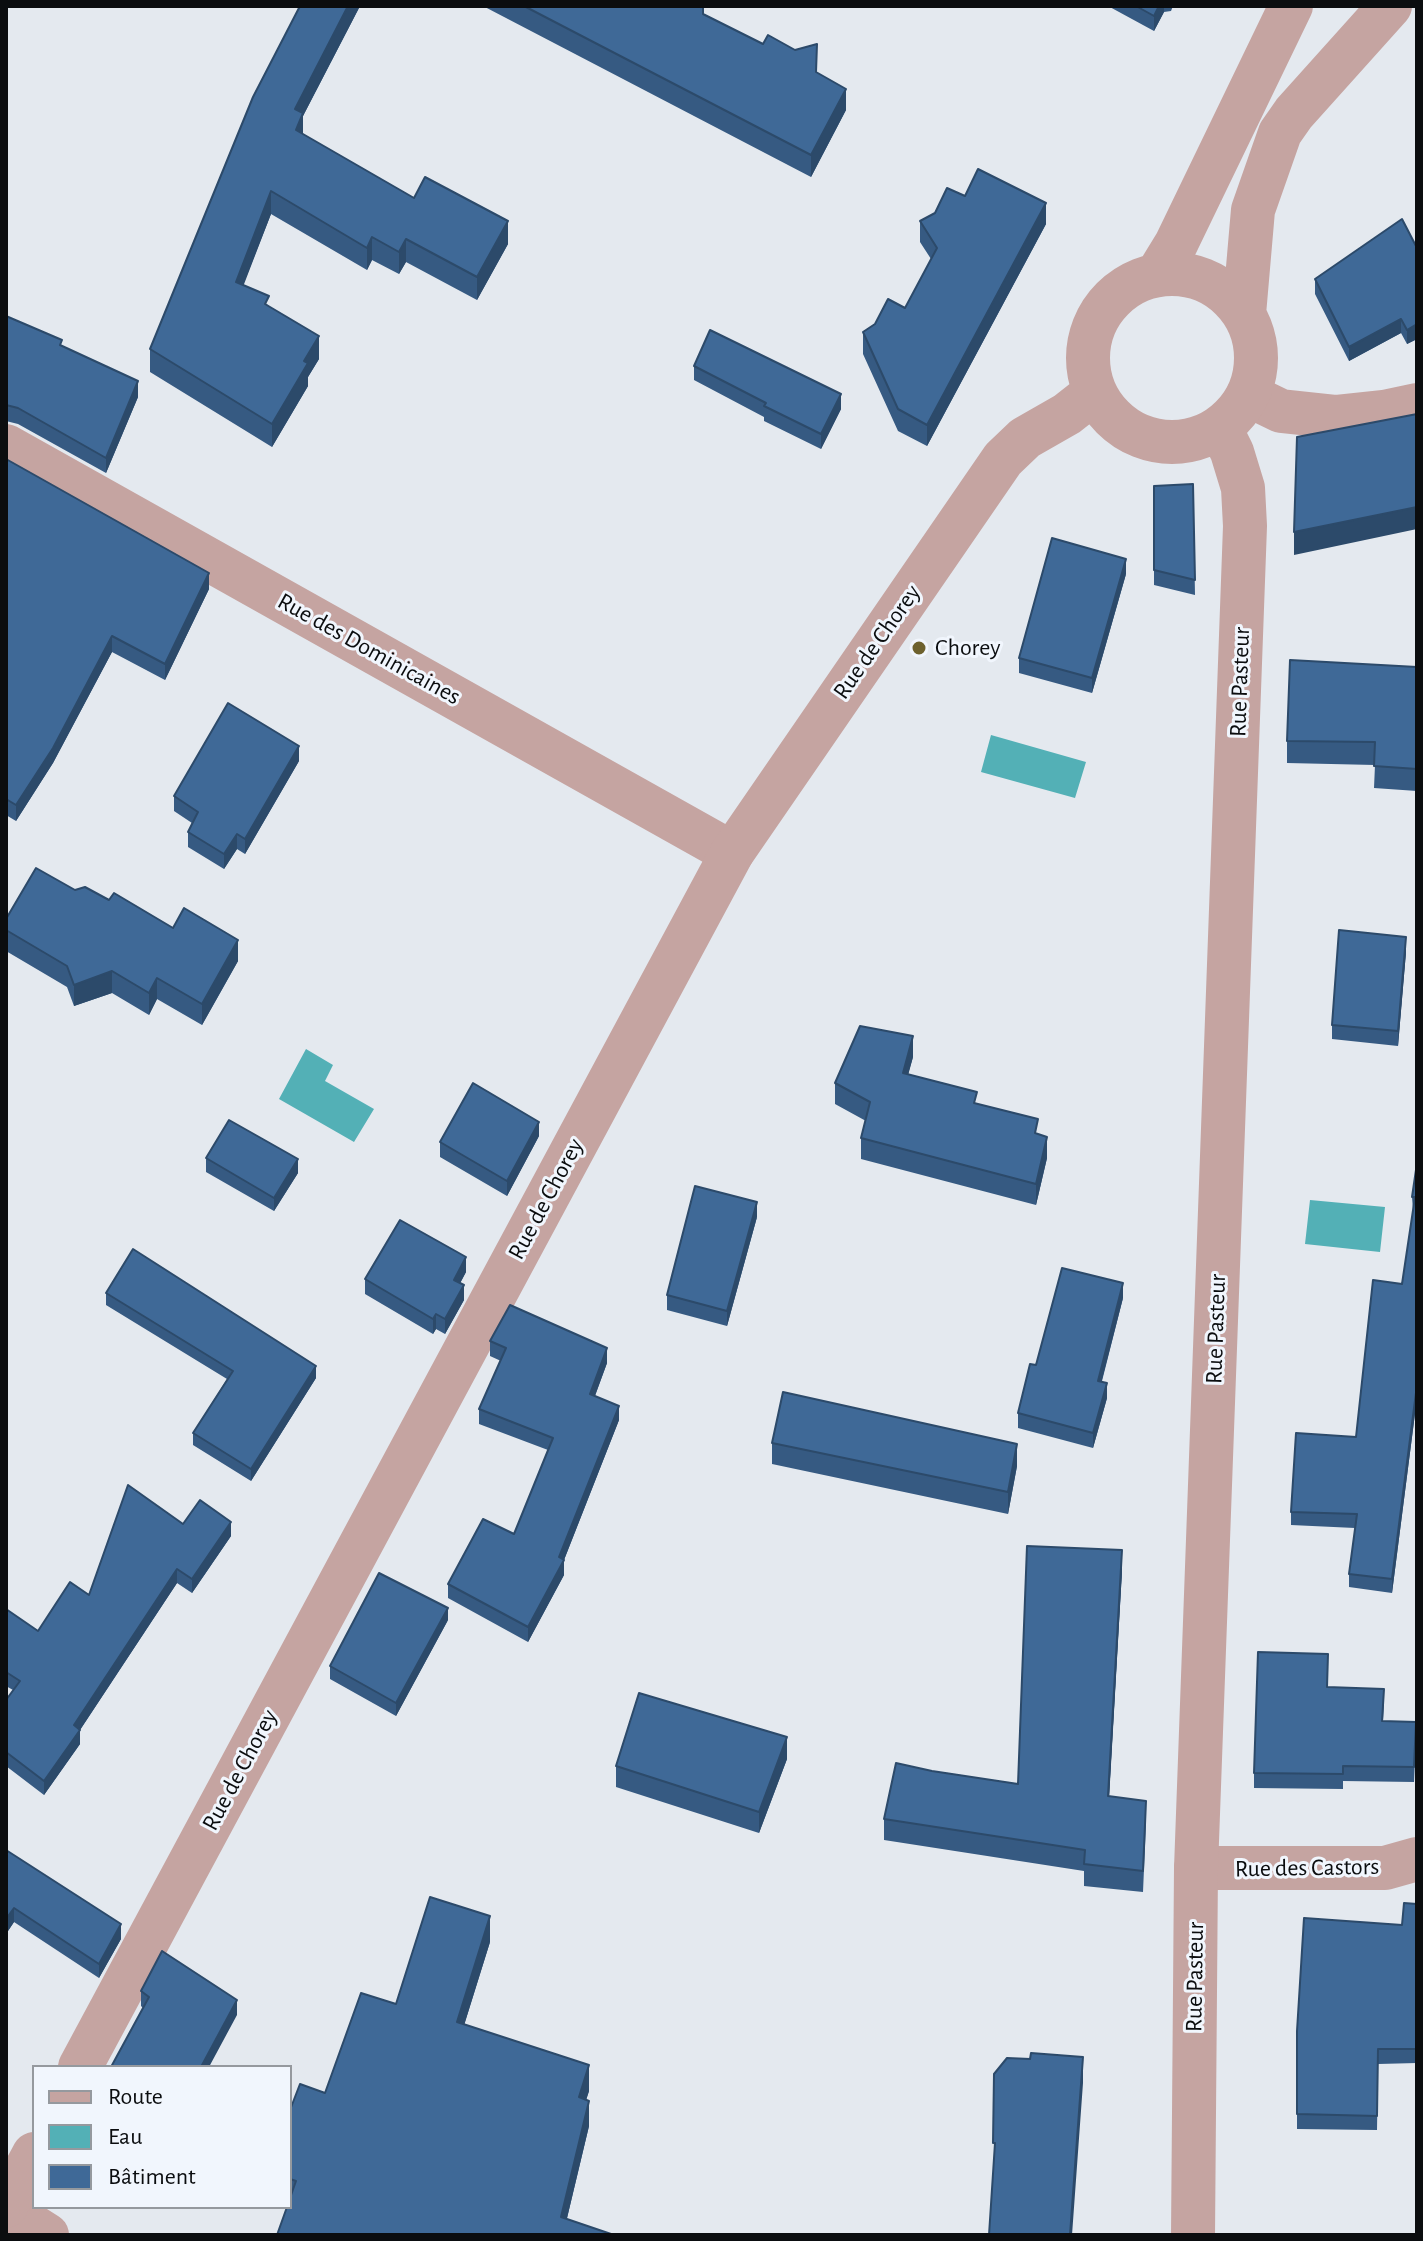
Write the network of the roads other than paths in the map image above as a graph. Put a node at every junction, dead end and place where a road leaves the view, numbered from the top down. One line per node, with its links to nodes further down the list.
1 (1291, 6): 3 (street)
2 (1390, 6): 4 (street)
3 (1157, 275): 4 (street); 5 (street)
4 (1244, 314): 6 (street)
5 (1095, 392): 8 (street); 10 (street, Rue de Chorey)
6 (1248, 395): 7 (street); 8 (street)
7 (1417, 405)
8 (1220, 428): 12 (street, Rue Pasteur)
9 (6, 446): 10 (street, Rue des Dominicaines)
10 (732, 853): 13 (street, Rue de Chorey)
11 (1417, 1859): 12 (street, Rue des Castors)
12 (1196, 1868): 17 (street, Rue Pasteur)
13 (81, 2065)
14 (32, 2158): 15 (street)
15 (6, 2208): 16 (street)
16 (47, 2235)
17 (1193, 2235)

